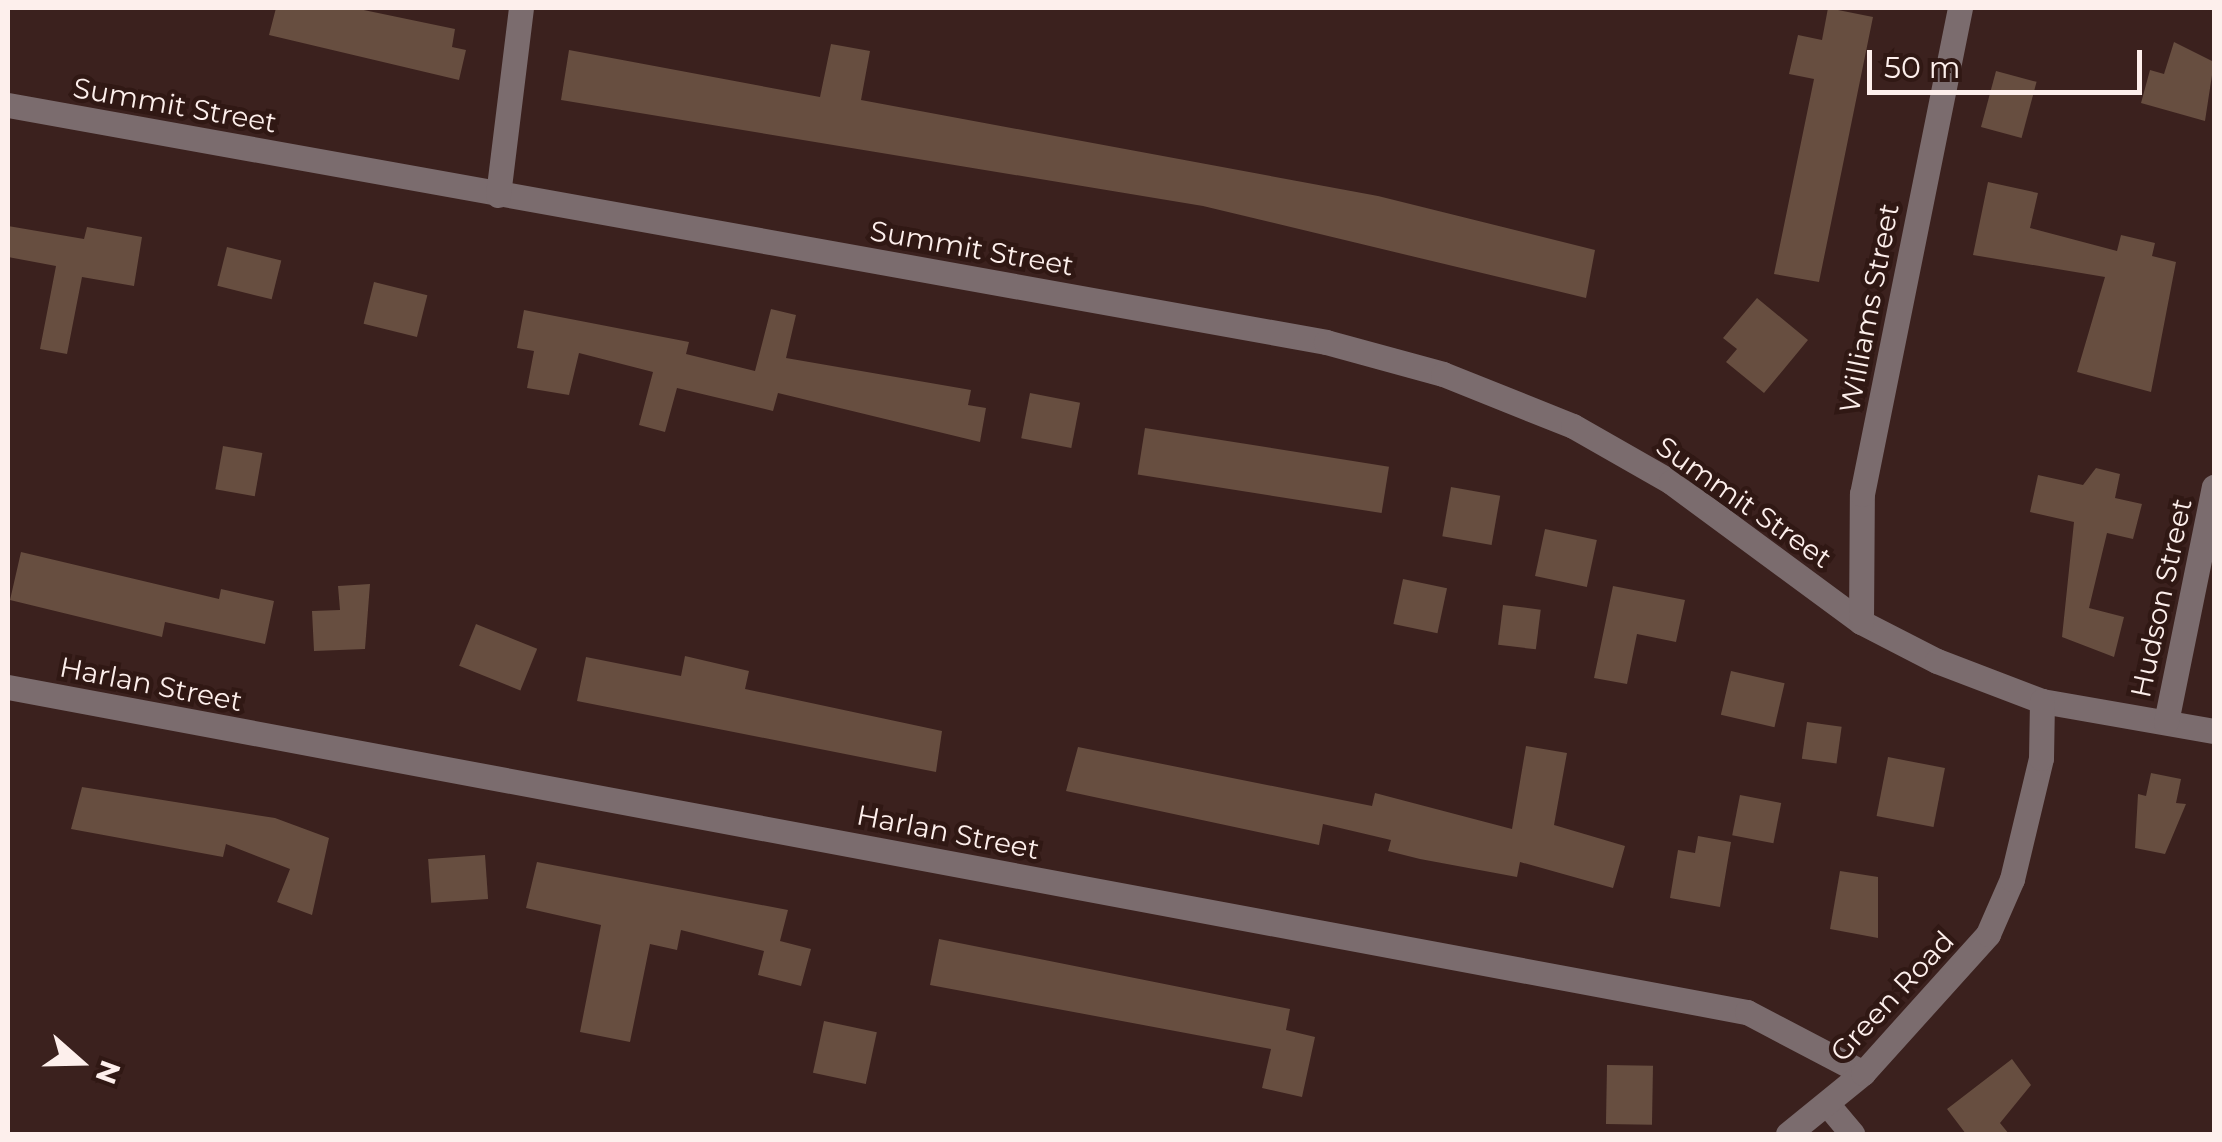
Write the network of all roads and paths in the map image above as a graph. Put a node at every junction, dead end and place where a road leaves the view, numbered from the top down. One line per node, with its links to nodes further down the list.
1 (521, 8): 4 (street)
2 (1960, 8): 6 (street, Williams Street)
3 (8, 105): 4 (street, Summit Street)
4 (498, 194): 6 (street, Summit Street)
5 (2214, 487): 9 (street, Hudson Street)
6 (1861, 622): 8 (street, Summit Street)
7 (8, 688): 11 (street, Harlan Street)
8 (2042, 700): 9 (street, Summit Street); 11 (street, Green Road)
9 (2166, 722): 10 (street, Summit Street)
10 (2214, 731)
11 (1863, 1074): 12 (street, Green Road)
12 (1828, 1105): 13 (street, Green Road); 14 (street)
13 (1788, 1134)
14 (1852, 1134)

